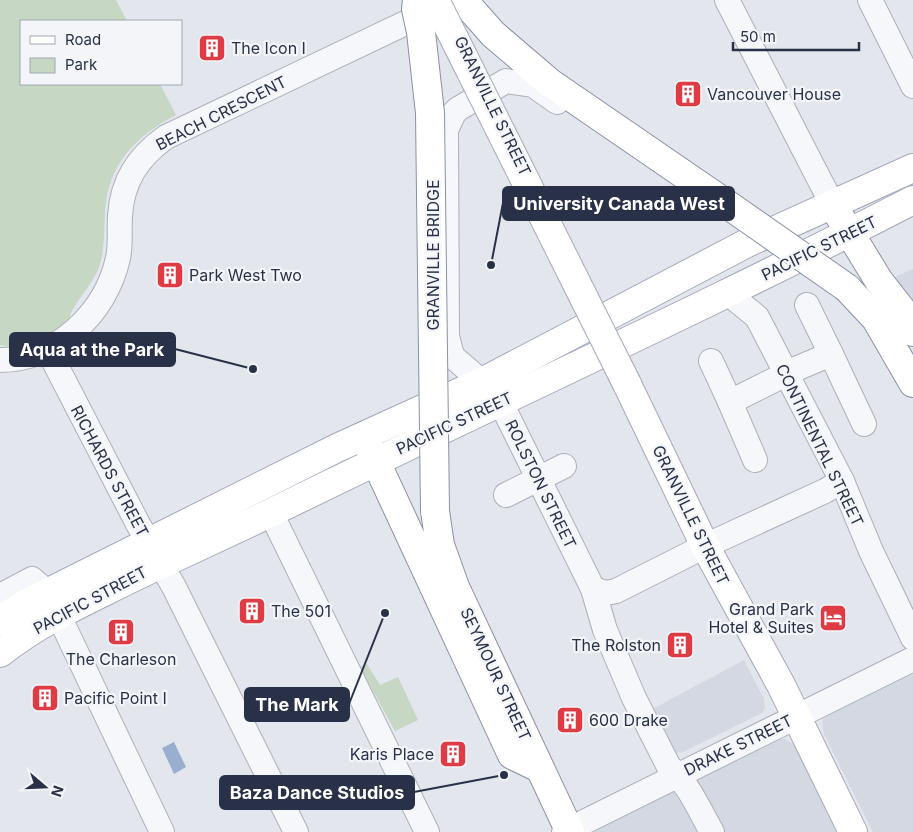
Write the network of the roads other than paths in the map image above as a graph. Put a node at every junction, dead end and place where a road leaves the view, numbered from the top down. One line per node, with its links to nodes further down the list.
1 (726, 0): 8 (street)
2 (870, 0): 4 (street)
3 (442, 1): 5 (street, GRANVILLE STREET); 15 (street, BEACH CRESCENT); 21 (main road, bridge); 31 (main road, GRANVILLE BRIDGE, bridge); 33 (main road, GRANVILLE STREET, bridge)
4 (913, 86)
5 (486, 92): 10 (street); 13 (street, GRANVILLE STREET); 20 (street, ROLSTON STREET)
6 (913, 168): 8 (main road, PACIFIC STREET)
7 (913, 200): 9 (main road, PACIFIC STREET)
8 (832, 204): 9 (main road); 10 (main road, PACIFIC STREET)
9 (850, 233): 11 (main road, PACIFIC STREET); 14 (main road)
10 (747, 244): 13 (main road, PACIFIC STREET)
11 (724, 294): 19 (street, CONTINENTAL STREET); 23 (main road, PACIFIC STREET)
12 (807, 305): 16 (street)
13 (599, 319): 20 (main road, PACIFIC STREET)
14 (913, 332)
15 (48, 350): 17 (street, BEACH CRESCENT); 34 (street, RICHARDS STREET)
16 (831, 354): 19 (street); 24 (street)
17 (0, 360)
18 (711, 361): 22 (street)
19 (786, 374): 22 (street); 29 (street, CONTINENTAL STREET)
20 (482, 382): 23 (street, ROLSTON STREET); 25 (main road, PACIFIC STREET)
21 (913, 383)
22 (730, 402): 26 (street)
23 (501, 403): 25 (main road, PACIFIC STREET); 28 (street, ROLSTON STREET)
24 (864, 424)
25 (370, 448): 32 (main road, PACIFIC STREET); 34 (main road, PACIFIC STREET); 43 (main road)
26 (755, 460)
27 (564, 466): 28 (street)
28 (539, 479): 30 (street); 35 (street, ROLSTON STREET)
29 (842, 481): 33 (street); 39 (street, CONTINENTAL STREET)
30 (506, 495)
31 (435, 511): 43 (main road, SEYMOUR STREET)
32 (271, 513): 34 (main road, PACIFIC STREET); 48 (street)
33 (705, 546): 35 (street); 42 (main road, GRANVILLE STREET)
34 (154, 553): 37 (main road, PACIFIC STREET); 47 (street, RICHARDS STREET)
35 (593, 589): 44 (street, ROLSTON STREET)
36 (0, 596): 37 (street)
37 (53, 604): 38 (main road, PACIFIC STREET); 40 (main road, PACIFIC STREET); 46 (street)
38 (0, 621)
39 (913, 638)
40 (0, 653)
41 (913, 659): 42 (street, DRAKE STREET)
42 (796, 716): 44 (street, DRAKE STREET); 50 (main road, GRANVILLE STREET)
43 (539, 768): 45 (main road, SEYMOUR STREET)
44 (678, 774): 45 (street, DRAKE STREET); 49 (street, ROLSTON STREET)
45 (567, 831)
46 (162, 832)
47 (296, 832)
48 (426, 832)
49 (712, 832)
50 (853, 832)

